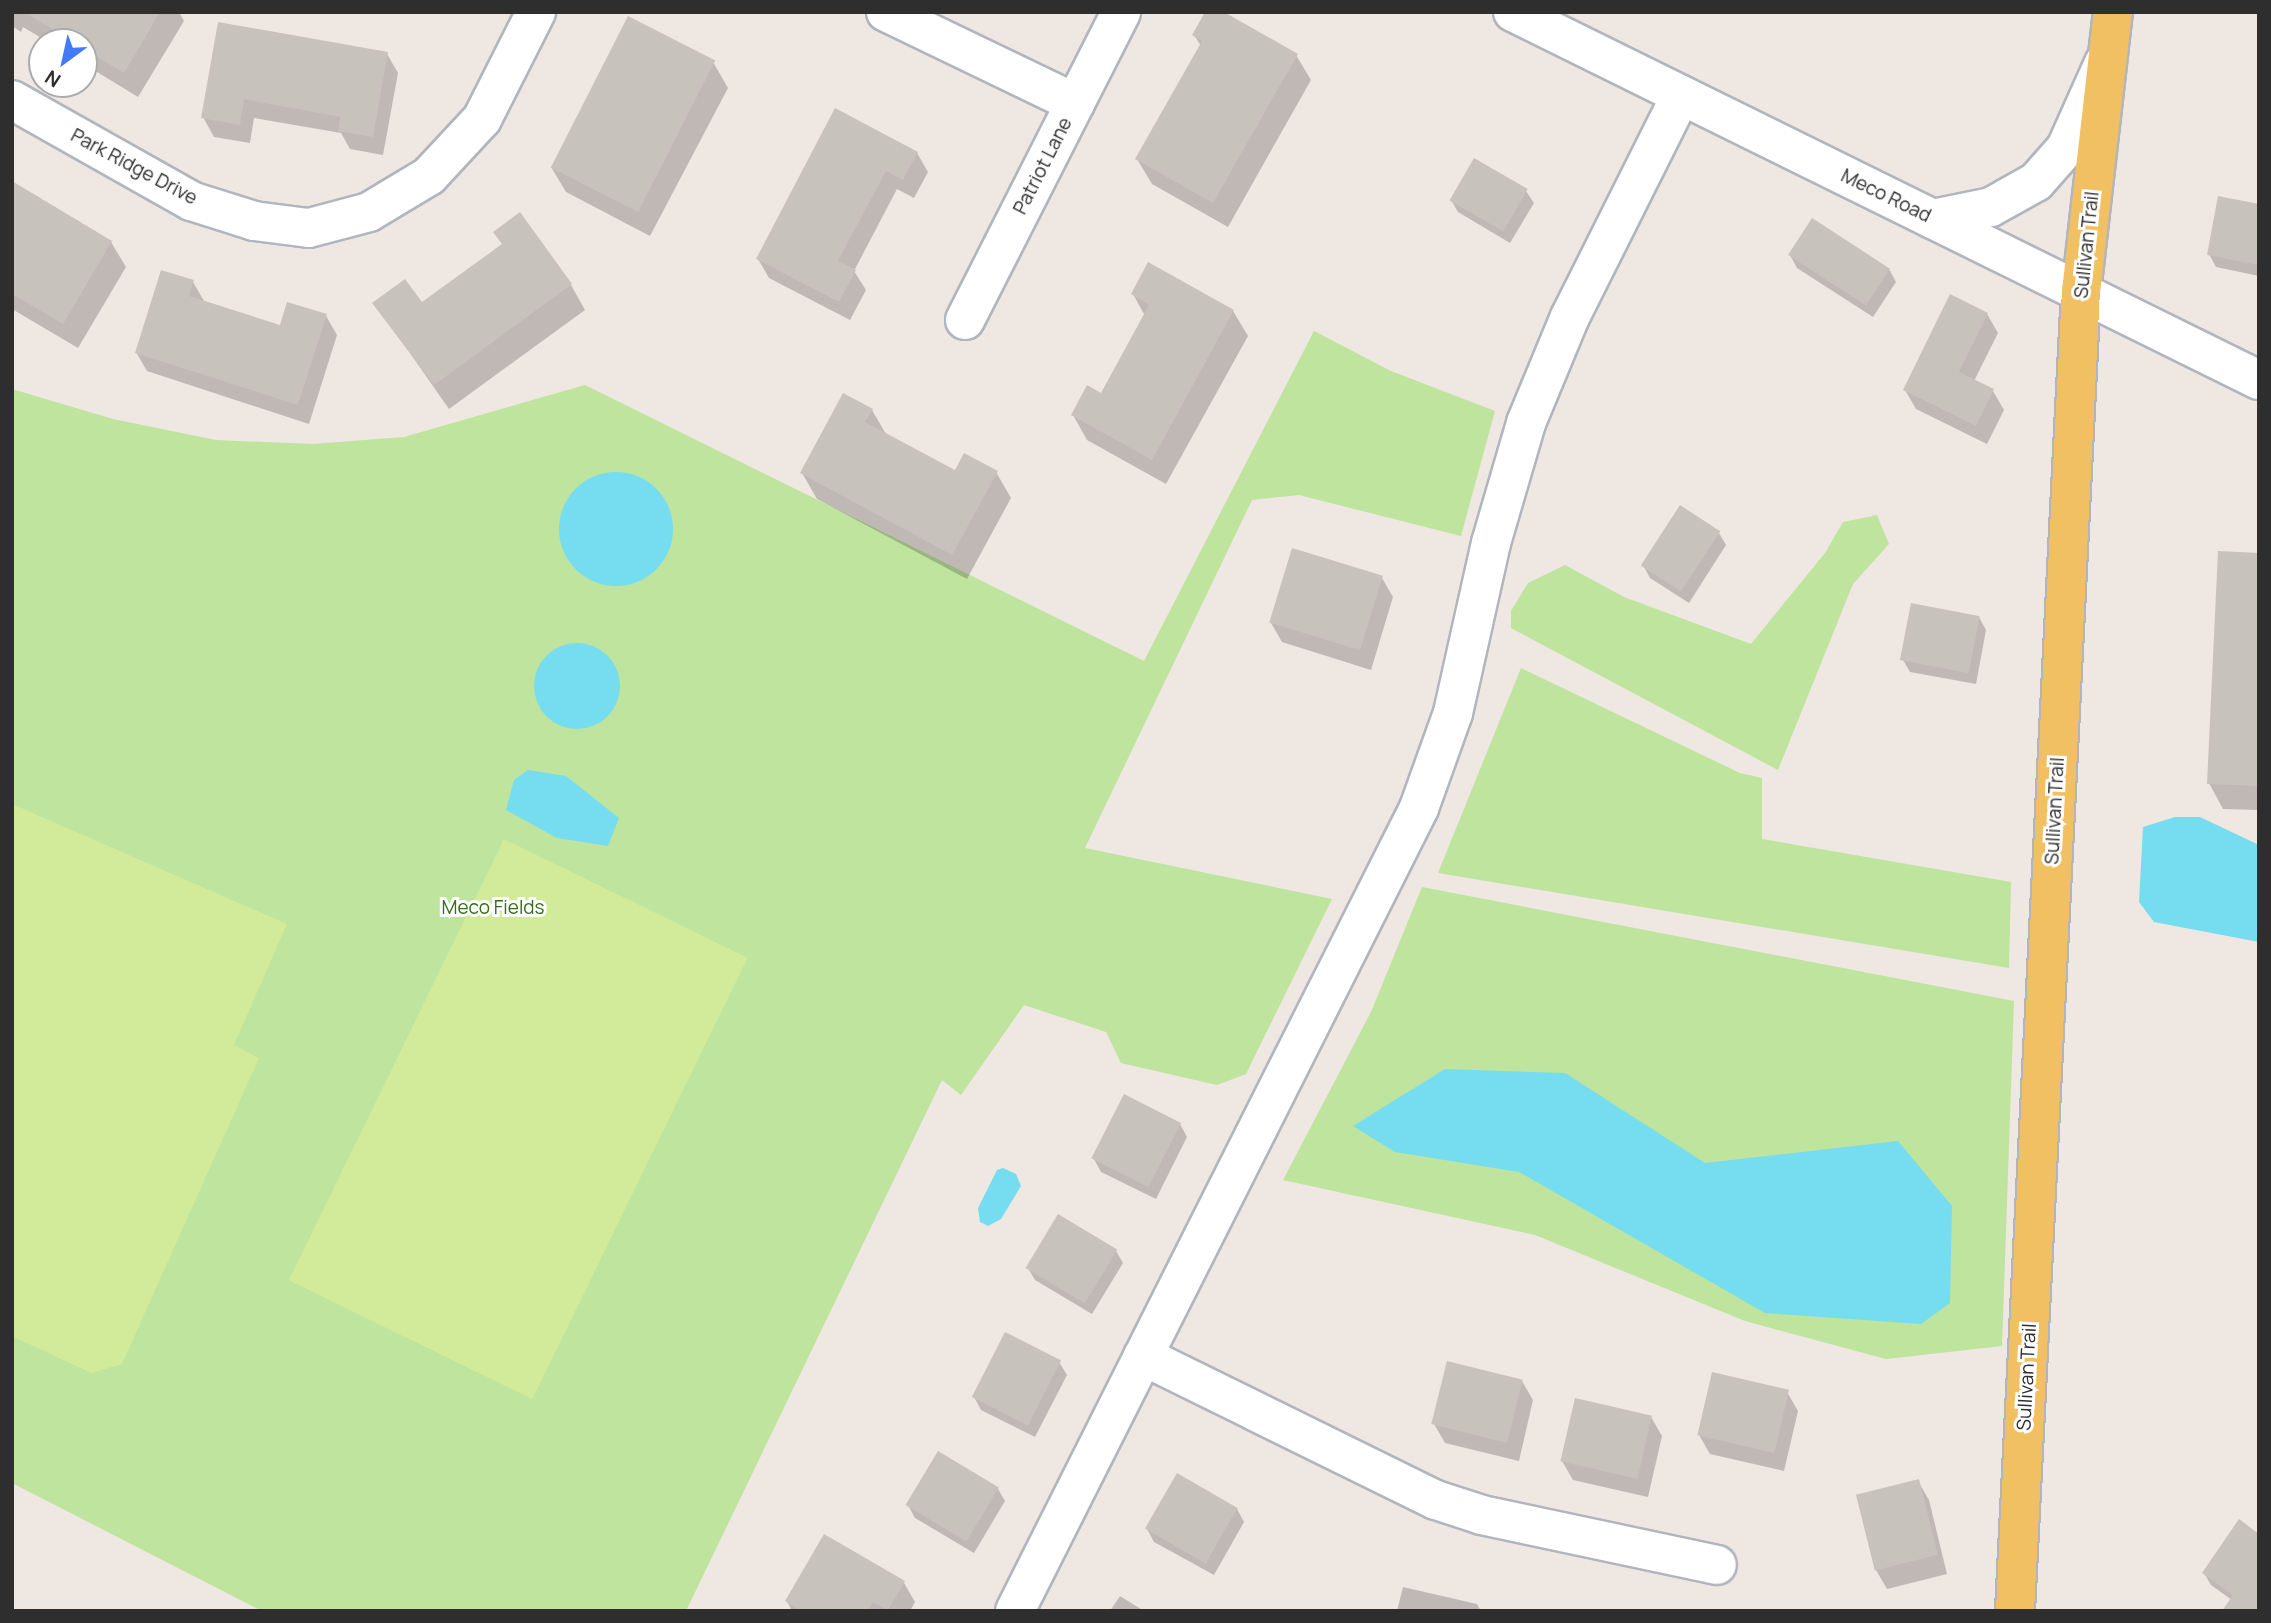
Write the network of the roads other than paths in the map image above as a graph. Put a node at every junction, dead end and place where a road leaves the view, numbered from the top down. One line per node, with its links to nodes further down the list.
1 (536, 12): 8 (street, Park Ridge Drive)
2 (886, 12): 9 (street)
3 (1121, 12): 9 (street, Patriot Lane)
4 (1513, 12): 7 (street, Meco Road)
5 (2113, 12): 6 (main road, Sullivan Trail)
6 (2108, 55): 10 (street); 11 (main road, Sullivan Trail)
7 (1681, 95): 10 (street, Meco Road); 14 (street)
8 (12, 100)
9 (1075, 103): 12 (street, Patriot Lane)
10 (1932, 219): 11 (street, Meco Road)
11 (2081, 292): 13 (street, Meco Road); 17 (main road, Sullivan Trail)
12 (965, 320)
13 (2259, 380)
14 (1143, 1356): 15 (street); 16 (street)
15 (1717, 1565)
16 (1015, 1611)
17 (2015, 1611)

